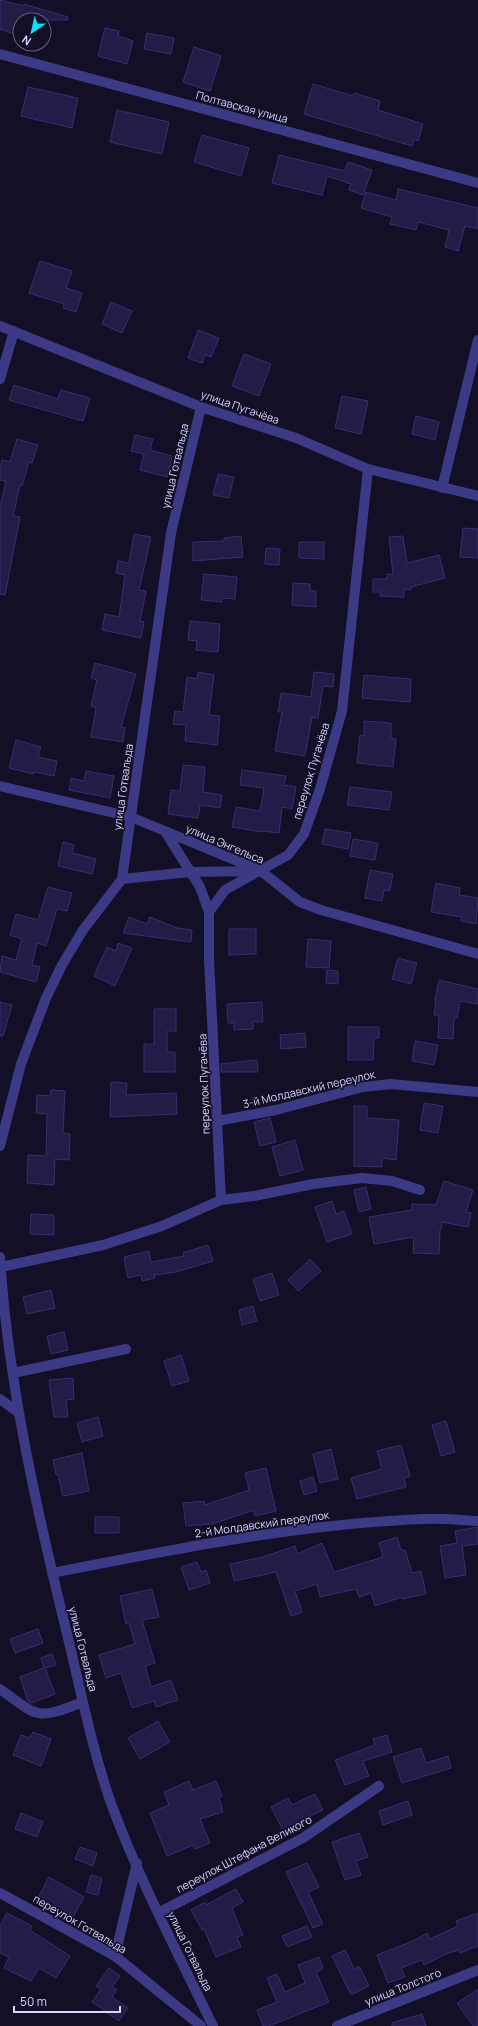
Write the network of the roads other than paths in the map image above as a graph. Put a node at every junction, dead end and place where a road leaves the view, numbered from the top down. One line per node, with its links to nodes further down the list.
1 (0, 54): 2 (street, Полтавская улица)
2 (478, 183)
3 (0, 326): 4 (street, улица Пугачёва)
4 (14, 331): 6 (street); 7 (street, улица Пугачёва)
5 (478, 340): 9 (street)
6 (0, 379)
7 (201, 407): 8 (street, улица Пугачёва); 12 (street, улица Готвальда)
8 (368, 469): 9 (street, улица Пугачёва); 14 (street, переулок Пугачёва)
9 (442, 488): 10 (street, улица Пугачёва)
10 (478, 496)
11 (0, 786): 12 (street, улица Энгельса)
12 (131, 817): 13 (street, улица Энгельса); 16 (street, улица Готвальда)
13 (166, 833): 14 (street, улица Энгельса); 15 (street)
14 (261, 871): 15 (street); 17 (street, переулок Пугачёва); 18 (street, улица Энгельса)
15 (190, 872): 16 (street); 17 (street)
16 (122, 879): 21 (street, улица Готвальда)
17 (209, 912): 20 (street, переулок Пугачёва)
18 (478, 954)
19 (478, 1092): 20 (street, 3-й Молдавский переулок)
20 (217, 1121): 23 (street, переулок Пугачёва)
21 (0, 1146)
22 (420, 1190): 23 (street)
23 (221, 1200): 25 (street)
24 (0, 1257): 25 (street, улица Готвальда)
25 (1, 1268): 27 (street, улица Готвальда)
26 (126, 1349): 27 (street)
27 (13, 1373): 29 (street, улица Готвальда)
28 (0, 1399): 29 (street)
29 (19, 1413): 31 (street, улица Готвальда)
30 (478, 1521): 31 (street, 2-й Молдавский переулок)
31 (52, 1574): 33 (street, улица Готвальда)
32 (0, 1689): 33 (street)
33 (83, 1702): 35 (street, улица Готвальда)
34 (379, 1786): 37 (street, переулок Штефана Великого)
35 (137, 1862): 37 (street, улица Готвальда); 38 (street)
36 (0, 1892): 38 (street, переулок Готвальда)
37 (158, 1912): 41 (street, улица Готвальда)
38 (115, 1956): 40 (street, переулок Готвальда)
39 (478, 1970): 42 (street, улица Толстого)
40 (201, 2026)
41 (213, 2026)
42 (337, 2026)

